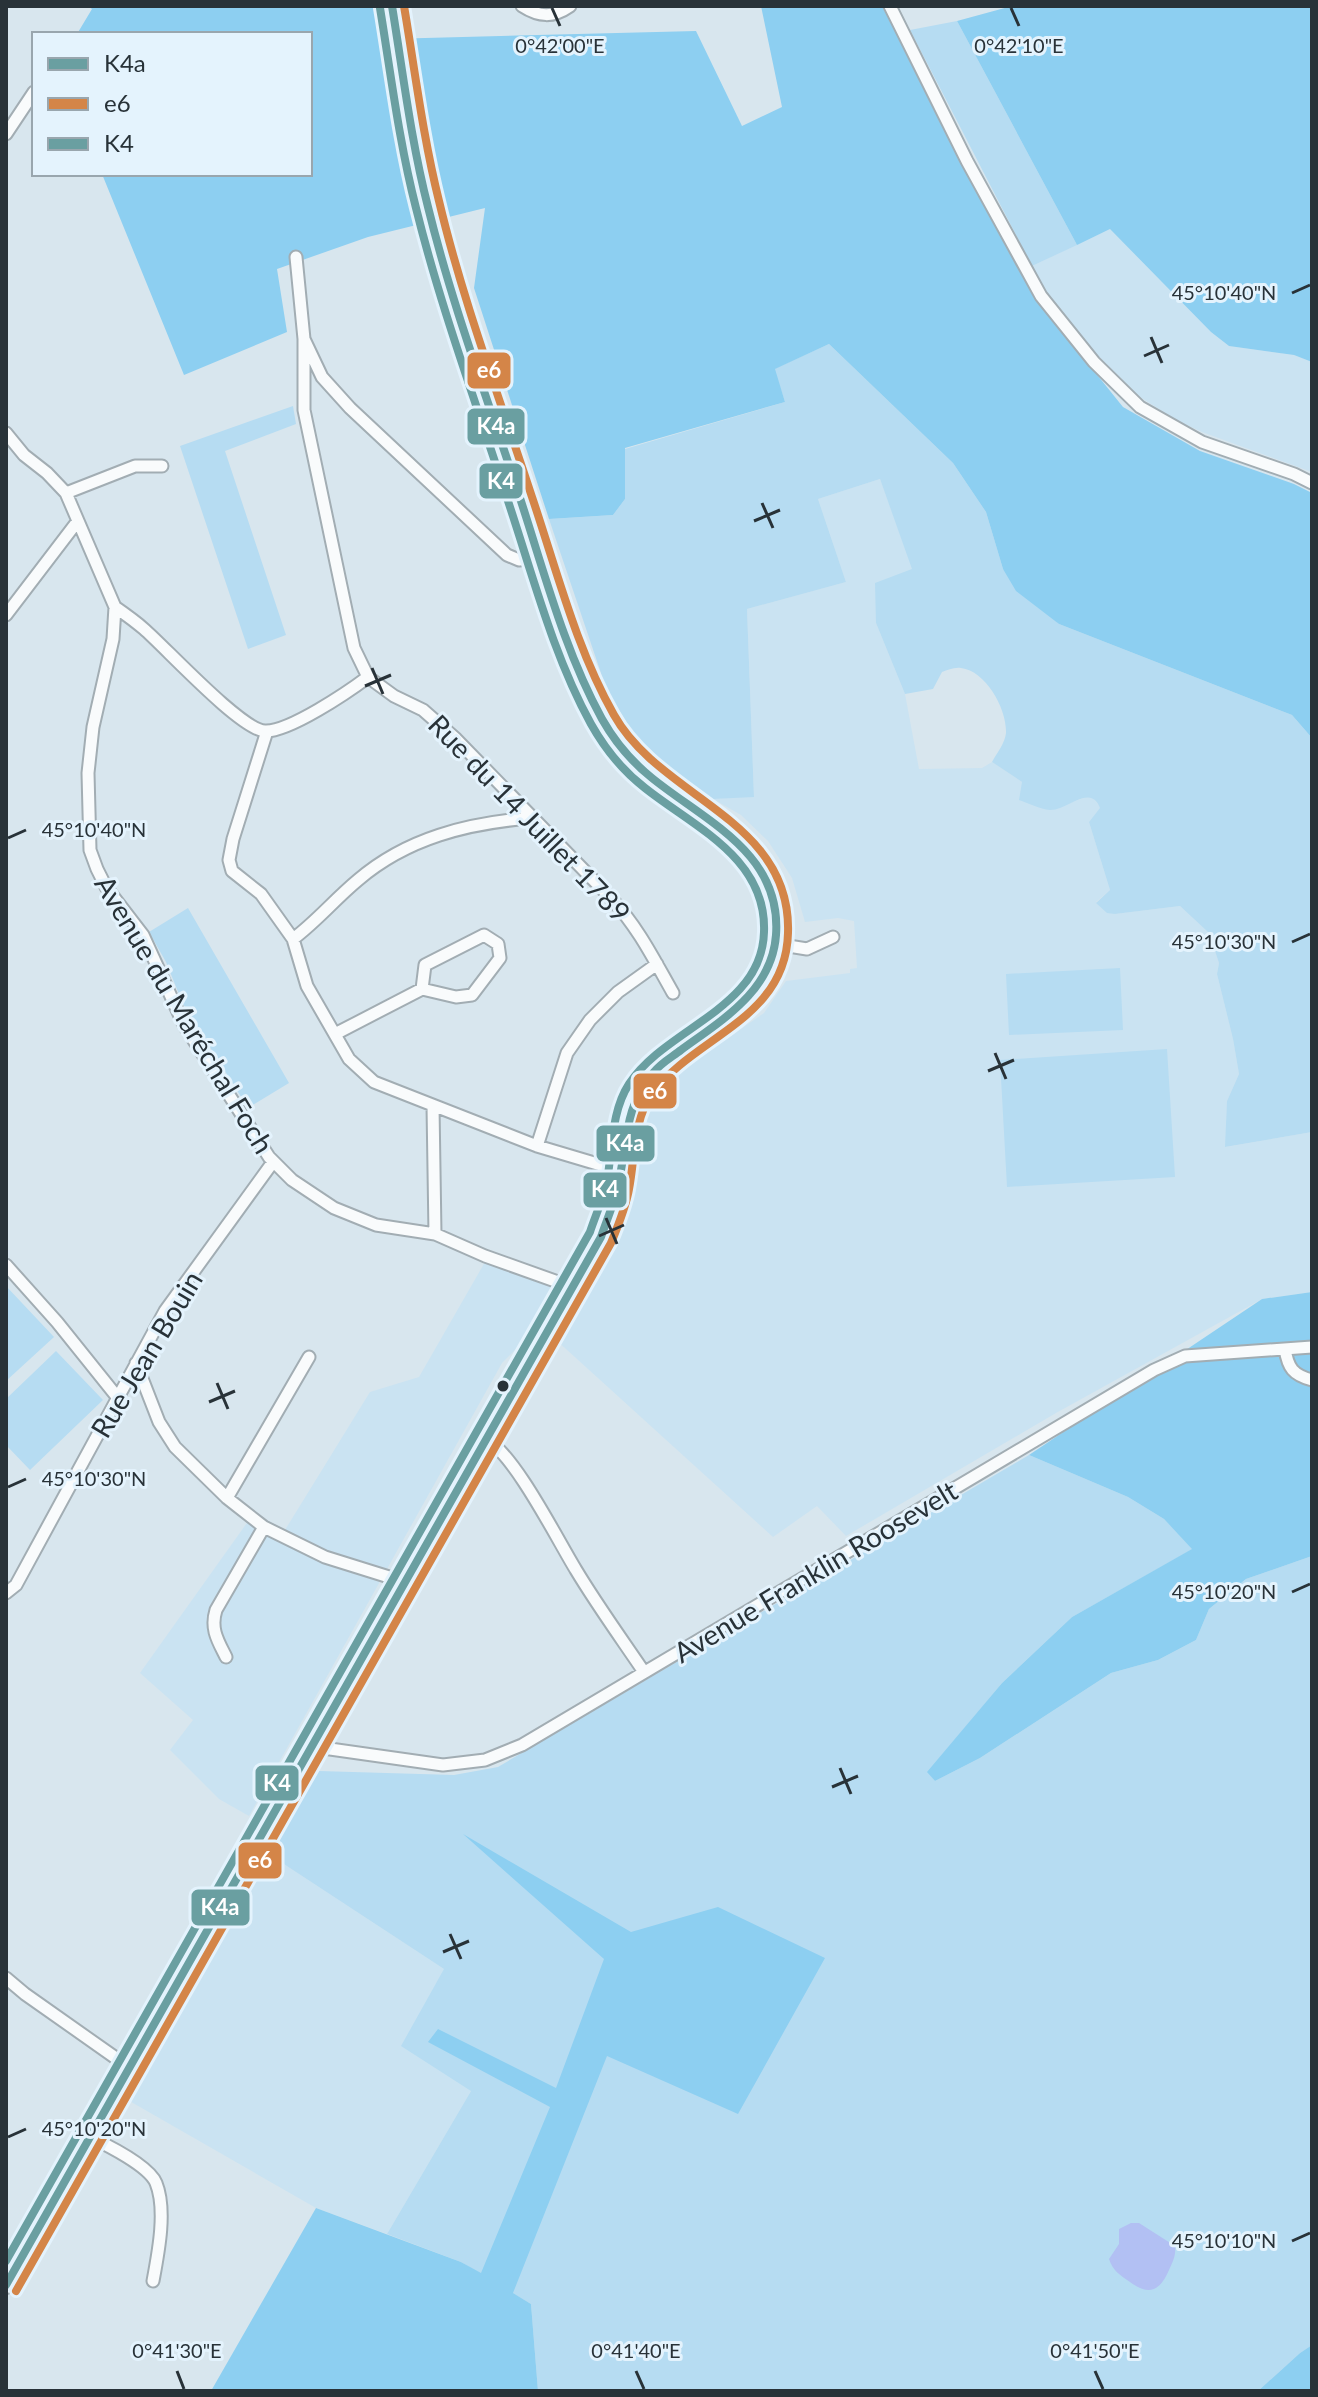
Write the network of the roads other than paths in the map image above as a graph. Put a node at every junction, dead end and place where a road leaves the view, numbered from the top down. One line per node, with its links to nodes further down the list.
1 (392, 6): 14 (main road)
2 (522, 6): 3 (street)
3 (570, 6)
4 (890, 6): 11 (street)
5 (32, 95): 6 (street)
6 (6, 134)
7 (296, 257): 8 (street)
8 (304, 339): 14 (street); 17 (street)
9 (6, 433): 12 (street, Avenue du Maréchal Foch)
10 (162, 466): 12 (street)
11 (1312, 483)
12 (66, 493): 13 (street, Avenue du Maréchal Foch)
13 (77, 522): 15 (street, Avenue du Maréchal Foch); 16 (street)
14 (540, 557): 22 (main road)
15 (115, 607): 18 (street); 29 (street, Avenue du Maréchal Foch)
16 (6, 615)
17 (368, 677): 18 (street); 19 (street, Rue du 14 Juillet 1789)
18 (267, 731): 21 (street)
19 (531, 818): 21 (street); 23 (street, Rue du 14 Juillet 1789)
20 (833, 937): 22 (street)
21 (293, 939): 26 (street)
22 (776, 944): 30 (main road)
23 (657, 964): 25 (street, Rue du 14 Juillet 1789); 28 (street)
24 (422, 989): 24 (street); 26 (street)
25 (673, 993)
26 (335, 1034): 27 (street)
27 (433, 1106): 28 (street); 31 (street)
28 (537, 1146): 30 (street)
29 (273, 1162): 31 (street, Avenue du Maréchal Foch); 37 (street, Rue Jean Bouin)
30 (621, 1171): 33 (main road)
31 (435, 1234): 33 (street, Avenue du Maréchal Foch)
32 (6, 1265): 39 (street)
33 (572, 1287): 40 (main road)
34 (1312, 1347): 35 (street, Avenue Franklin Roosevelt)
35 (1285, 1349): 38 (street); 46 (street, Avenue Franklin Roosevelt)
36 (309, 1357): 41 (street)
37 (136, 1363): 39 (street, Rue Jean Bouin); 41 (street)
38 (1312, 1380)
39 (118, 1398): 44 (street, Rue Jean Bouin)
40 (486, 1439): 43 (main road); 46 (street)
41 (227, 1498): 42 (street)
42 (264, 1527): 43 (street); 45 (street)
43 (405, 1582): 47 (main road)
44 (6, 1593)
45 (226, 1657)
46 (644, 1672): 47 (street, Avenue Franklin Roosevelt)
47 (314, 1744): 49 (main road)
48 (6, 1978): 49 (street)
49 (130, 2068): 50 (main road)
50 (90, 2137): 51 (street); 52 (main road)
51 (153, 2281)
52 (6, 2285)

